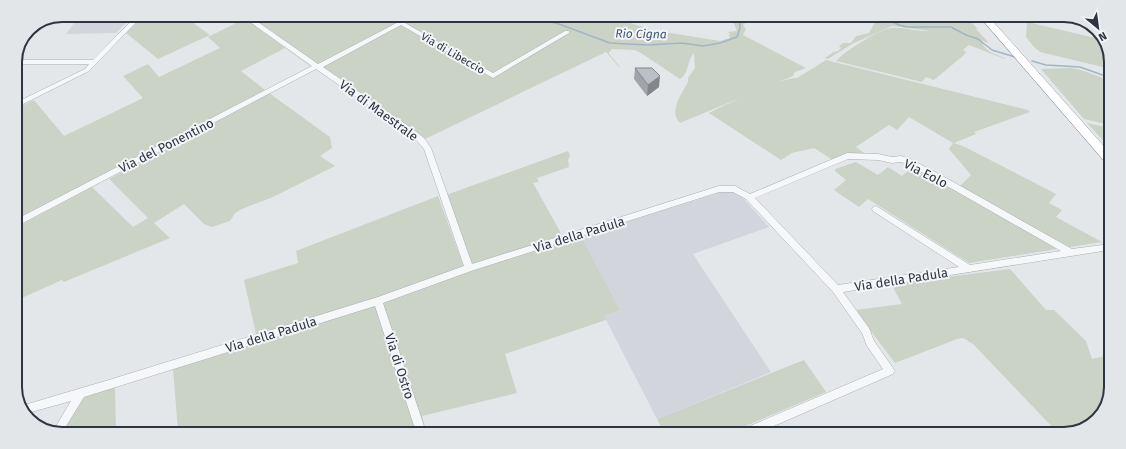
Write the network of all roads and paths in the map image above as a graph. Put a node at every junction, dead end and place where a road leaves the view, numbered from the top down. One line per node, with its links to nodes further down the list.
1 (133, 22): 9 (street)
2 (252, 22): 10 (street, Via di Maestrale)
3 (989, 22): 7 (highway)
4 (994, 22): 7 (highway)
5 (401, 23): 6 (street, Via di Libeccio); 10 (street, Via di Libeccio)
6 (567, 32)
7 (1018, 51): 11 (highway)
8 (22, 62): 9 (street)
9 (95, 62): 12 (street)
10 (317, 66): 17 (street, Via del Ponentino); 20 (street, Via di Maestrale)
11 (1045, 83): 13 (highway); 14 (highway)
12 (22, 103)
13 (1104, 146)
14 (1104, 153)
15 (749, 197): 19 (street, Via Eolo); 20 (street, Via della Padula); 22 (street, Via della Padula)
16 (876, 209): 21 (street)
17 (22, 220)
18 (1104, 248): 19 (street, Via della Padula)
19 (1071, 253): 21 (street, Via della Padula)
20 (468, 268): 23 (street, Via della Padula)
21 (970, 268): 22 (street, Via della Padula)
22 (836, 289): 28 (street)
23 (378, 300): 24 (street, Via della Padula); 27 (street, Via di Ostro)
24 (80, 394): 25 (street, Via della Padula); 26 (street)
25 (28, 409)
26 (61, 427)
27 (419, 427)
28 (761, 427)

